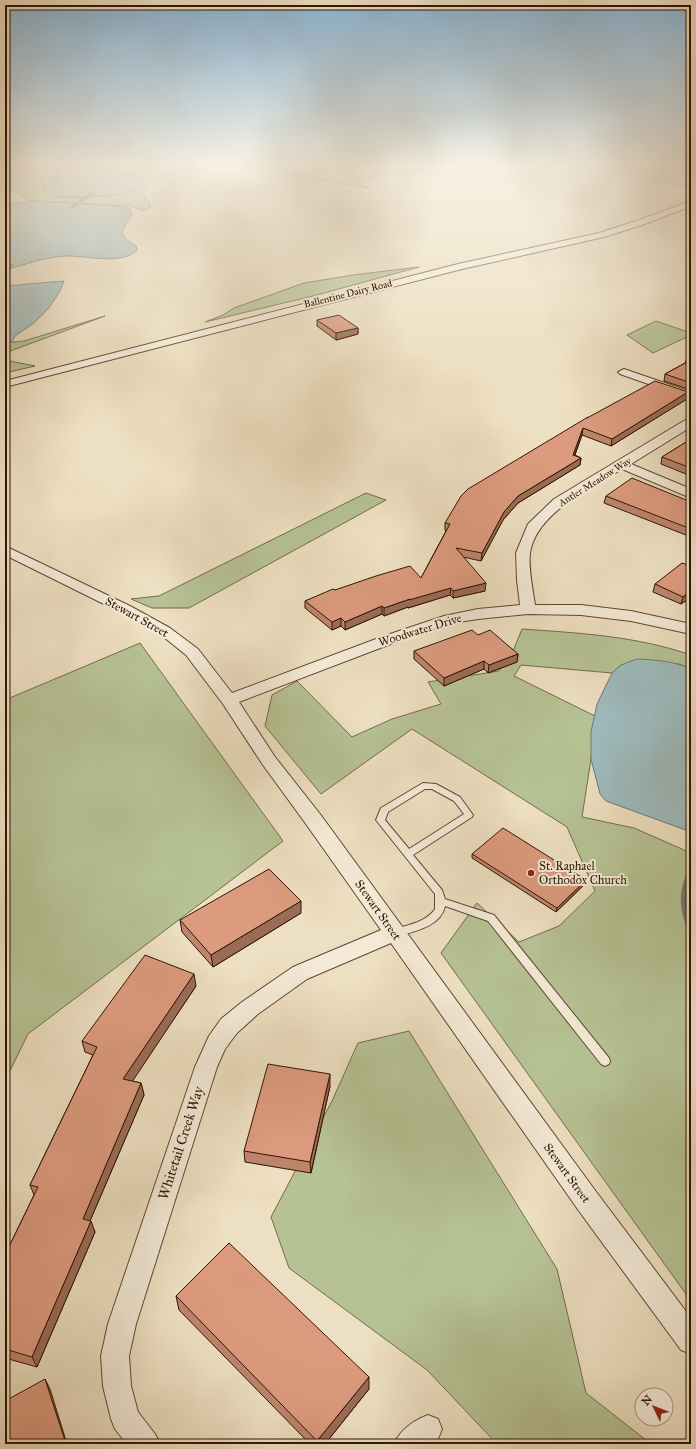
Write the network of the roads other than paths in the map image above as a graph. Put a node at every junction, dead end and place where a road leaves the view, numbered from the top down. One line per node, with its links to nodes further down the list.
1 (607, 233): 3 (street, Ballentine Dairy Road)
2 (624, 372): 4 (street)
3 (5, 384)
4 (691, 396)
5 (691, 422): 6 (street, Antler Meadow Way)
6 (622, 465): 7 (street); 9 (street, Antler Meadow Way)
7 (691, 494)
8 (5, 550): 11 (street, Stewart Street)
9 (528, 609): 10 (street, Woodwater Drive); 11 (street, Woodwater Drive)
10 (691, 629)
11 (229, 700): 14 (street, Stewart Street)
12 (408, 854): 12 (lane); 13 (lane)
13 (441, 901): 14 (lane); 15 (lane)
14 (394, 933): 16 (street, Stewart Street); 17 (street, Whitetail Creek Way)
15 (606, 1061)
16 (691, 1340)
17 (145, 1444)

